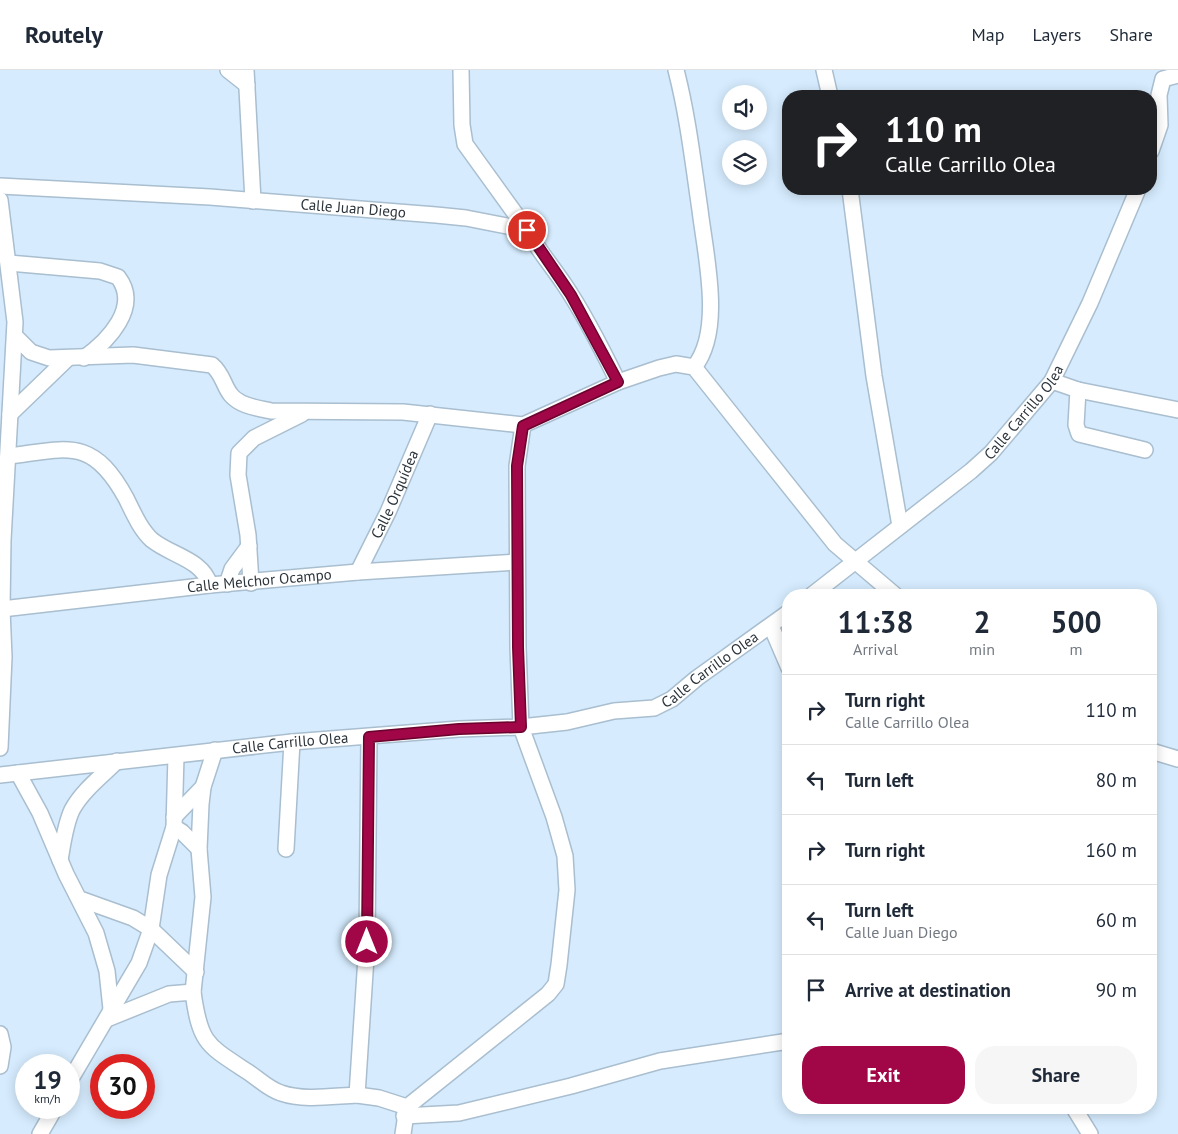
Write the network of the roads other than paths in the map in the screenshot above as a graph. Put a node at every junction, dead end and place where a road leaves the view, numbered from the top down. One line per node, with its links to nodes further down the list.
1 (228, 70): 6 (street)
2 (461, 70): 14 (street)
3 (676, 70): 19 (street)
4 (824, 70): 7 (street)
5 (1178, 75): 8 (street)
6 (246, 78): 13 (street)
7 (829, 90)
8 (1157, 133)
9 (0, 186): 13 (street, Calle Juan Diego)
10 (851, 195): 30 (street)
11 (1135, 195): 20 (street, Calle Carrillo Olea)
12 (0, 200): 15 (street)
13 (253, 201): 14 (street, Calle Juan Diego)
14 (527, 230): 21 (street)
15 (9, 263): 16 (street); 17 (street)
16 (15, 336): 18 (street); 25 (street)
17 (84, 358): 18 (street); 24 (street)
18 (67, 359): 25 (street)
19 (694, 367): 21 (street); 32 (street)
20 (1052, 381): 22 (street); 30 (street, Calle Carrillo Olea)
21 (618, 382): 27 (street)
22 (1078, 390): 23 (street); 28 (street)
23 (1178, 410)
24 (306, 412): 26 (street); 31 (street)
25 (10, 414): 29 (street)
26 (430, 414): 27 (street); 34 (street, Calle Orquídea)
27 (523, 426): 33 (street)
28 (1145, 450)
29 (8, 456): 37 (street); 40 (street)
30 (900, 526): 32 (street, Calle Carrillo Olea)
31 (249, 546): 35 (street); 36 (street)
32 (855, 560): 38 (street, Calle Carrillo Olea); 39 (street)
33 (517, 562): 34 (street, Calle Melchor Ocampo); 44 (street)
34 (358, 572): 35 (street, Calle Melchor Ocampo)
35 (251, 583): 36 (street, Calle Melchor Ocampo)
36 (227, 584): 37 (street, Calle Melchor Ocampo)
37 (210, 585): 40 (street, Calle Melchor Ocampo)
38 (820, 589)
39 (888, 589)
40 (2, 609): 47 (street)
41 (782, 618): 42 (street, Calle Carrillo Olea)
42 (772, 626): 43 (street); 44 (street, Calle Carrillo Olea)
43 (782, 651)
44 (521, 727): 45 (street, Calle Carrillo Olea); 70 (street)
45 (369, 737): 46 (street, Calle Carrillo Olea); 69 (street)
46 (292, 742): 48 (street, Calle Carrillo Olea); 58 (street)
47 (0, 748)
48 (215, 750): 50 (street, Calle Carrillo Olea); 55 (street)
49 (1157, 753): 51 (street)
50 (176, 756): 52 (street, Calle Carrillo Olea); 56 (street)
51 (1178, 759)
52 (117, 761): 53 (street, Calle Carrillo Olea); 59 (street)
53 (18, 773): 54 (street, Calle Carrillo Olea); 59 (street)
54 (0, 775)
55 (203, 787): 56 (street); 57 (street)
56 (174, 822): 57 (street); 61 (street)
57 (199, 849): 62 (street)
58 (286, 849)
59 (60, 860): 60 (street)
60 (80, 899): 61 (street); 64 (street)
61 (150, 929): 62 (street); 64 (street)
62 (196, 972): 63 (street)
63 (192, 992): 64 (street); 69 (street)
64 (109, 1014): 67 (street)
65 (0, 1034): 68 (street)
66 (782, 1042): 70 (street)
67 (80, 1063)
68 (0, 1066)
69 (357, 1095): 70 (street)
70 (406, 1112): 74 (street)
71 (1078, 1114): 75 (street)
72 (49, 1119): 73 (street)
73 (40, 1134)
74 (402, 1134)
75 (1090, 1134)

